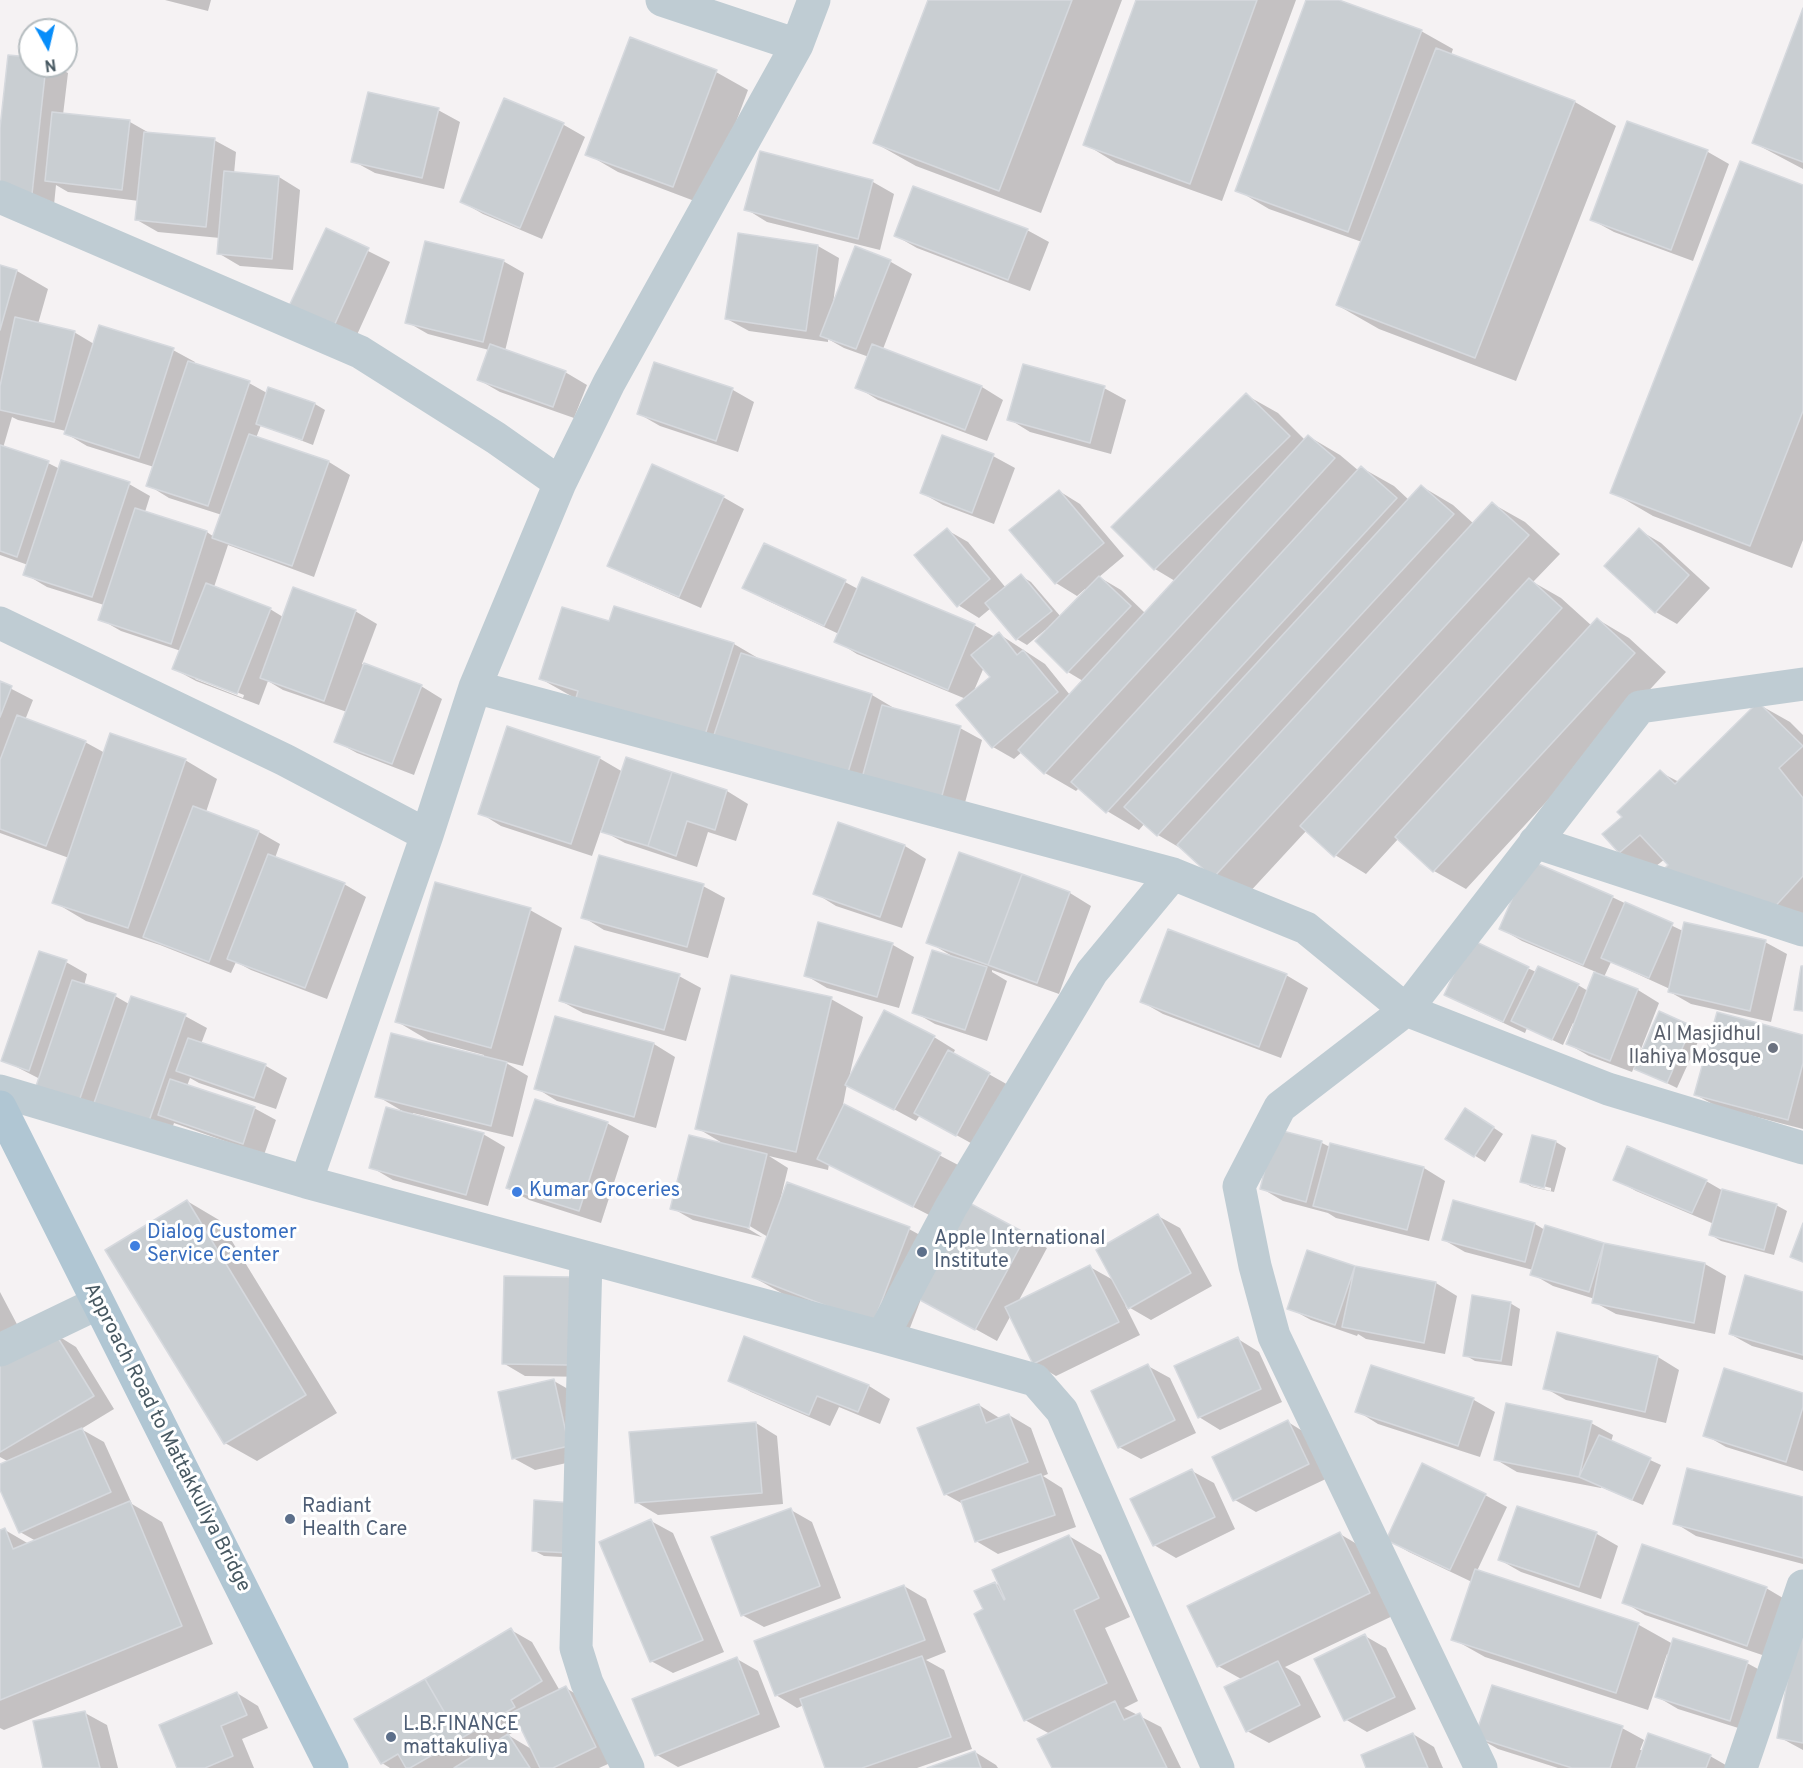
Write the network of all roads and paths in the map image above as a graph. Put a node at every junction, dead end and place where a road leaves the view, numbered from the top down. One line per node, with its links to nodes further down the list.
1 (662, 0): 3 (street)
2 (814, 0): 3 (street)
3 (797, 45): 5 (street)
4 (0, 197): 5 (street)
5 (560, 483): 8 (street)
6 (0, 623): 9 (street)
7 (1803, 684): 10 (street)
8 (475, 687): 9 (street); 11 (street)
9 (427, 835): 17 (street)
10 (1535, 842): 12 (street); 13 (street)
11 (1173, 874): 13 (street); 20 (street)
12 (1803, 930)
13 (1406, 1010): 16 (street); 26 (street)
14 (0, 1091): 17 (street)
15 (0, 1107): 19 (main road, Approach Road to Mattakkuliya Bridge)
16 (1803, 1148)
17 (306, 1182): 18 (street)
18 (586, 1258): 20 (street); 24 (street)
19 (98, 1303): 21 (street); 23 (main road, Approach Road to Mattakkuliya Bridge)
20 (882, 1336): 25 (street)
21 (0, 1350)
22 (1803, 1586): 27 (street)
23 (332, 1768)
24 (628, 1768)
25 (1218, 1768)
26 (1481, 1768)
27 (1740, 1768)

